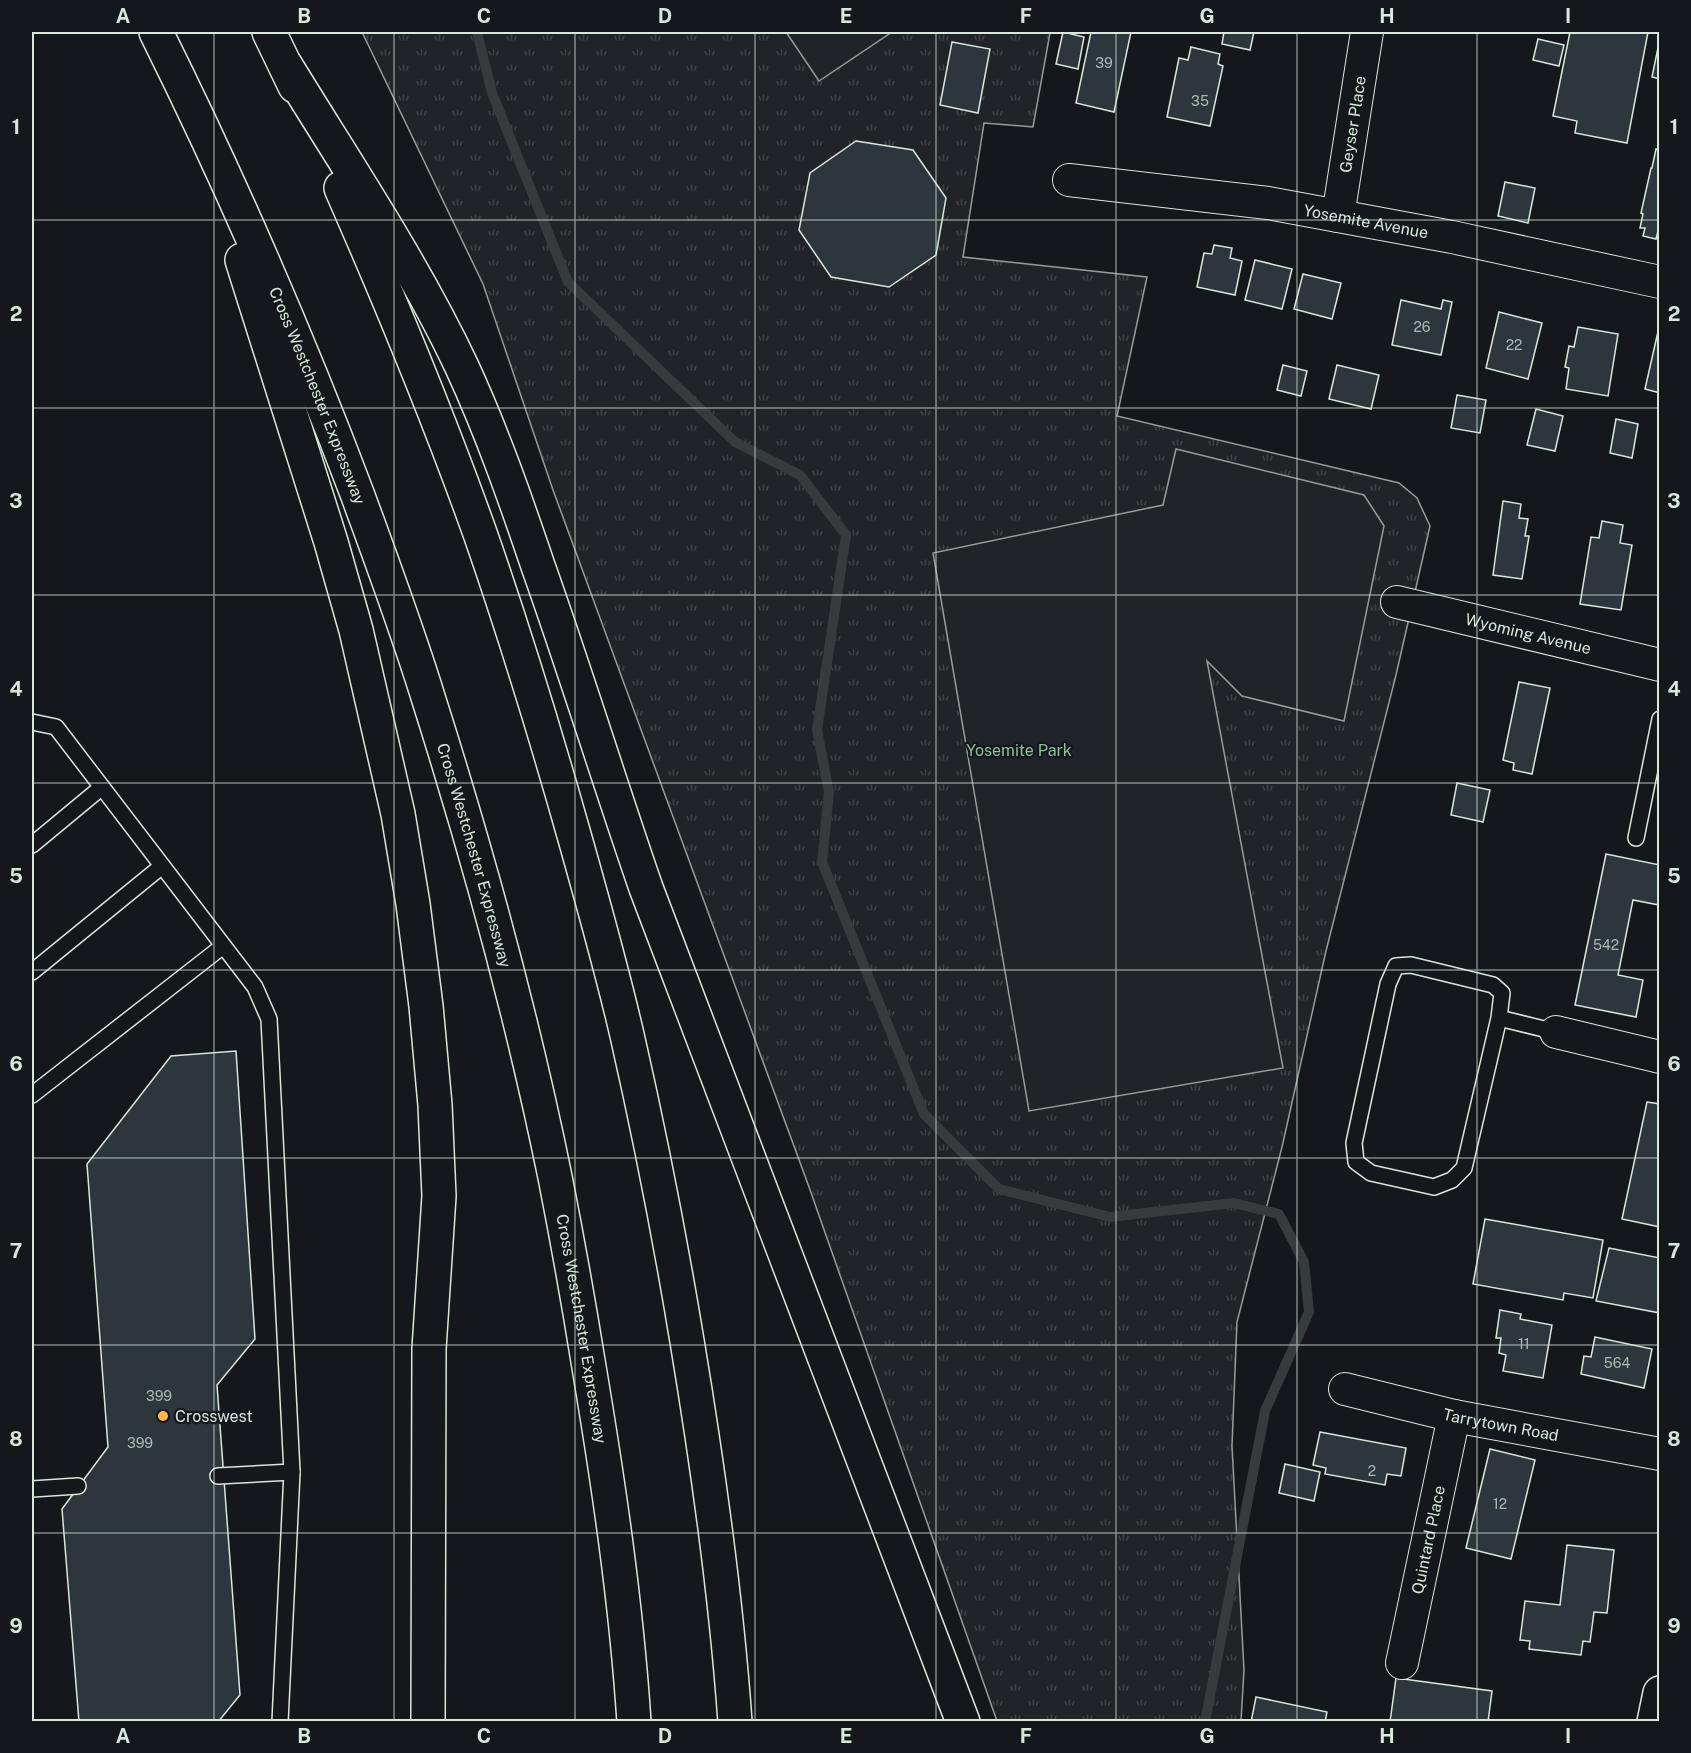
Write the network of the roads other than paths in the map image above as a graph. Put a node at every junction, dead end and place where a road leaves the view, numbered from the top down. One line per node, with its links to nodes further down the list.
1 (156, 32): 5 (main road, Cross Westchester Expressway)
2 (269, 32): 4 (main road)
3 (1367, 32): 7 (street, Geyser Place)
4 (286, 66): 35 (main road); 36 (main road)
5 (195, 109): 33 (main road); 34 (main road, Cross Westchester Expressway)
6 (1069, 180): 7 (street, Yosemite Avenue)
7 (1338, 216): 8 (street, Yosemite Avenue)
8 (1659, 282)
9 (1397, 602): 10 (street, Wyoming Avenue)
10 (1659, 665)
11 (1659, 719): 14 (lane)
12 (32, 722): 13 (lane)
13 (102, 787): 15 (lane); 16 (lane)
14 (1636, 838)
15 (32, 844)
16 (162, 866): 17 (lane); 18 (lane)
17 (222, 946): 22 (lane); 26 (lane)
18 (32, 972)
19 (1499, 1018): 19 (lane); 20 (lane)
20 (1556, 1032): 21 (street)
21 (1659, 1057)
22 (32, 1095)
23 (1346, 1389): 24 (street, Tarrytown Road)
24 (1454, 1416): 25 (street, Tarrytown Road); 30 (street, Quintard Place)
25 (1659, 1454)
26 (292, 1472): 27 (lane); 32 (lane)
27 (218, 1476)
28 (78, 1486): 29 (lane)
29 (32, 1489)
30 (1402, 1663)
31 (1659, 1693): 37 (main road)
32 (280, 1722)
33 (428, 1722)
34 (634, 1722)
35 (735, 1722)
36 (963, 1722)
37 (1654, 1722)

